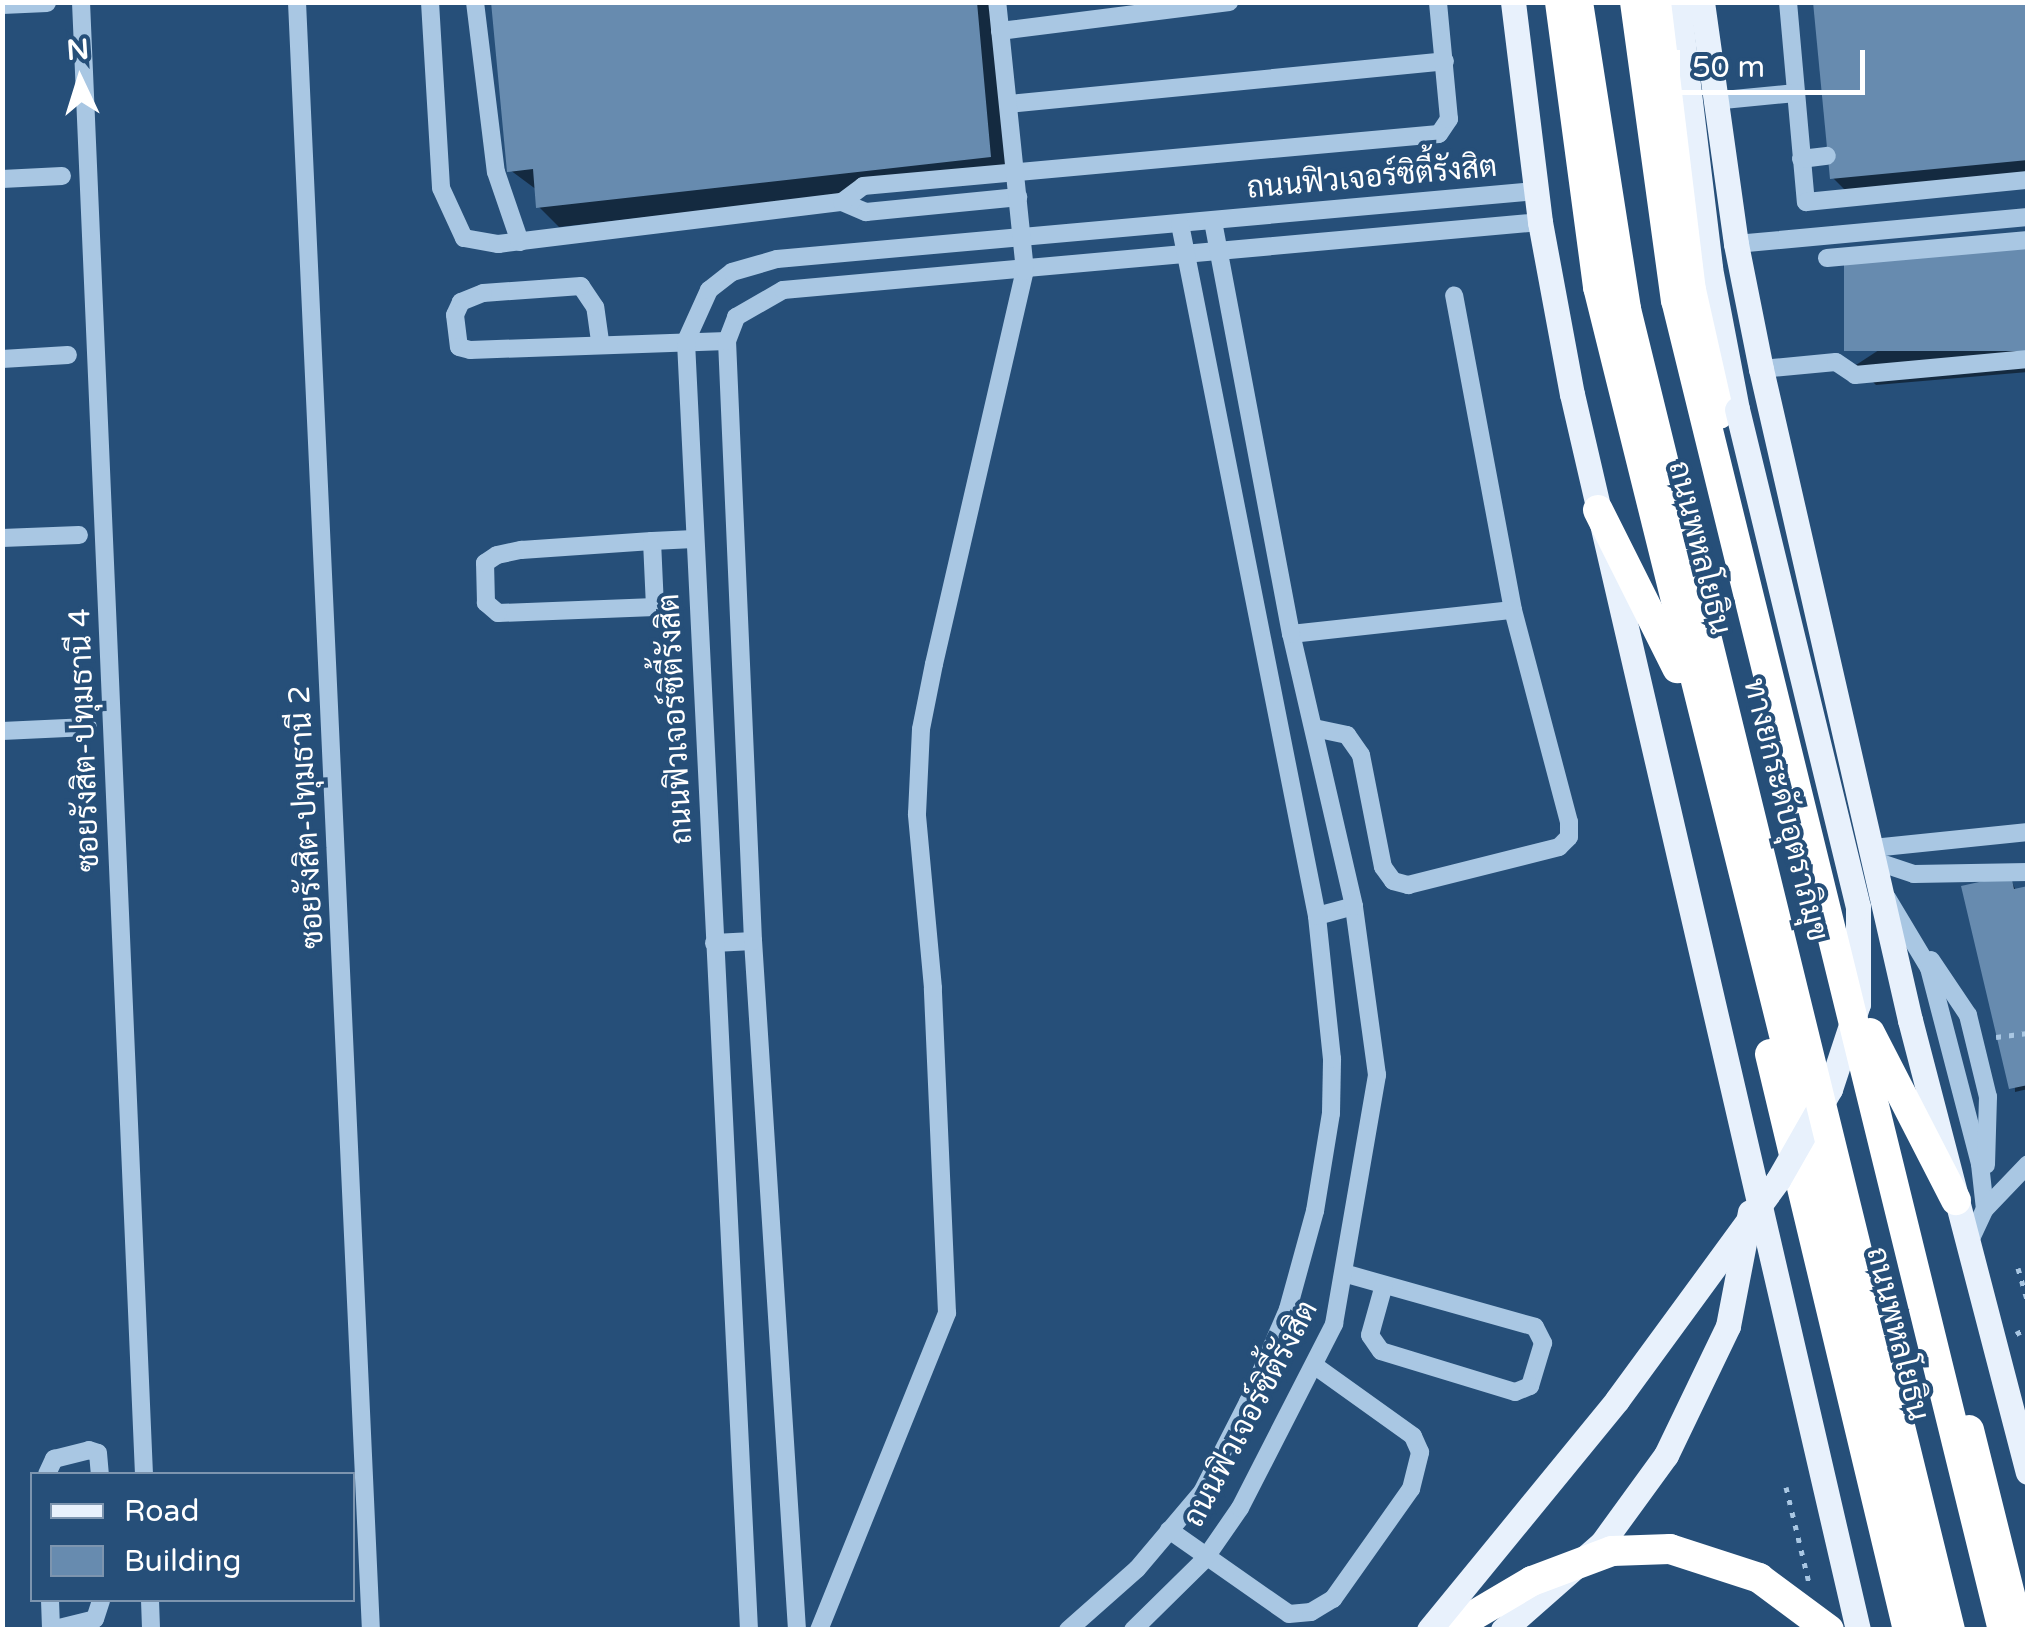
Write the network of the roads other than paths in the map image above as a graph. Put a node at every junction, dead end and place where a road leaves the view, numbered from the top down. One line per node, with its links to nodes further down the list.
1 (82, 2): 86 (street, ซอยรังสิต-ปทุมธานี 4)
2 (297, 2): 96 (street, ซอยรังสิต-ปทุมธานี 2)
3 (430, 2): 40 (street)
4 (475, 2): 40 (street)
5 (997, 2): 19 (street)
6 (1229, 2): 19 (street)
7 (1438, 2): 21 (street)
8 (1501, 2): 20 (main road)
9 (1513, 2): 20 (main road)
10 (1560, 2): 54 (highway, ถนนพหลโยธิน)
11 (1578, 2): 110 (highway, ทางยกระดับอุตราภิมุข, bridge)
12 (1636, 2): 111 (highway, ทางยกระดับอุตราภิมุข, bridge)
13 (1656, 2): 75 (highway, ถนนพหลโยธิน)
14 (1678, 2): 102 (main road, bridge)
15 (1702, 2): 23 (main road)
16 (1788, 2): 22 (street)
17 (46, 3): 18 (street)
18 (2, 5)
19 (1000, 31): 24 (street)
20 (1517, 48): 31 (main road)
21 (1445, 61): 24 (street); 27 (street)
22 (1796, 93): 23 (street); 26 (street)
23 (1713, 101): 41 (main road)
24 (1009, 104): 27 (street)
25 (1828, 156): 26 (street)
26 (1802, 159): 30 (street)
27 (1017, 170): 32 (street); 33 (street)
28 (62, 176): 29 (street)
29 (2, 180)
30 (2028, 180)
31 (1536, 191): 35 (street, ถนนฟิวเจอร์ซิตี้รังสิต); 36 (main road)
32 (1018, 197): 33 (street); 38 (street)
33 (842, 202): 40 (street)
34 (2028, 217): 41 (street)
35 (1214, 221): 37 (street, ถนนฟิวเจอร์ซิตี้รังสิต); 42 (street, ถนนฟิวเจอร์ซิตี้รังสิต)
36 (1540, 222): 42 (street, ถนนฟิวเจอร์ซิตี้รังสิต); 55 (main road)
37 (1180, 224): 38 (street, ถนนฟิวเจอร์ซิตี้รังสิต); 43 (street, ถนนฟิวเจอร์ซิตี้รังสิต)
38 (1023, 239): 45 (street); 48 (street, ถนนฟิวเจอร์ซิตี้รังสิต)
39 (2028, 240): 44 (street)
40 (520, 242)
41 (1736, 244): 53 (main road)
42 (1218, 251): 43 (street, ถนนฟิวเจอร์ซิตี้รังสิต); 61 (street, ถนนฟิวเจอร์ซิตี้รังสิต)
43 (1184, 255): 45 (street, ถนนฟิวเจอร์ซิตี้รังสิต); 71 (street, ถนนฟิวเจอร์ซิตี้รังสิต)
44 (1827, 258)
45 (1025, 271): 49 (street, ถนนฟิวเจอร์ซิตี้รังสิต); 99 (street)
46 (1454, 295): 60 (street)
47 (600, 341): 47 (street); 48 (street)
48 (686, 341): 49 (street); 58 (street, ถนนฟิวเจอร์ซิตี้รังสิต)
49 (726, 341): 73 (street)
50 (68, 355): 51 (street)
51 (2, 359)
52 (2028, 359): 53 (street)
53 (1761, 369): 67 (main road)
54 (1652, 505): 62 (highway); 109 (highway, ถนนพหลโยธิน)
55 (1598, 510): 62 (highway); 77 (main road)
56 (79, 535): 57 (street)
57 (2, 538)
58 (694, 539): 59 (street); 74 (street, ถนนฟิวเจอร์ซิตี้รังสิต)
59 (652, 541): 59 (street)
60 (1513, 610): 61 (street); 64 (street)
61 (1291, 634): 64 (street, ถนนฟิวเจอร์ซิตี้รังสิต)
62 (1677, 668): 108 (highway)
63 (88, 727): 65 (street)
64 (1314, 728): 70 (street, ถนนฟิวเจอร์ซิตี้รังสิต)
65 (2, 731)
66 (2028, 832): 67 (street)
67 (1874, 854): 68 (street); 69 (main road)
68 (2028, 872)
69 (1880, 889): 72 (street); 78 (main road)
70 (1354, 906): 71 (street); 79 (street, ถนนฟิวเจอร์ซิตี้รังสิต)
71 (1317, 916): 88 (street, ถนนฟิวเจอร์ซิตี้รังสิต)
72 (1916, 940): 78 (street); 78 (street)
73 (753, 941): 74 (street); 98 (street)
74 (714, 942): 97 (street, ถนนฟิวเจอร์ซิตี้รังสิต)
75 (1870, 1033): 78 (highway); 112 (highway, ถนนพหลโยธิน)
76 (2027, 1165): 78 (street)
77 (1753, 1186): 105 (main road); 107 (main road)
78 (1975, 1201): 87 (main road)
79 (1347, 1274): 80 (street); 81 (street, ถนนฟิวเจอร์ซิตี้รังสิต)
80 (1384, 1285): 82 (street); 82 (street)
81 (1334, 1324): 82 (street); 83 (street, ถนนฟิวเจอร์ซิตี้รังสิต)
82 (1370, 1335)
83 (1314, 1366): 89 (street, ถนนฟิวเจอร์ซิตี้รังสิต); 89 (street)
84 (49, 1472): 85 (street)
85 (100, 1472)
86 (144, 1472)
87 (2028, 1472)
88 (1169, 1530): 89 (street); 100 (street, ถนนฟิวเจอร์ซิตี้รังสิต)
89 (1204, 1560): 101 (street, ถนนฟิวเจอร์ซิตี้รังสิต)
90 (1532, 1582): 103 (highway); 104 (highway); 106 (highway, bridge)
91 (50, 1602): 94 (street)
92 (100, 1602): 94 (street)
93 (150, 1602): 95 (street)
94 (51, 1630)
95 (151, 1630)
96 (371, 1630)
97 (748, 1630)
98 (797, 1630)
99 (819, 1630)
100 (1068, 1630)
101 (1133, 1630)
102 (1428, 1630)
103 (1448, 1630)
104 (1483, 1630)
105 (1504, 1630)
106 (1829, 1630)
107 (1858, 1630)
108 (1908, 1630)
109 (1932, 1630)
110 (1950, 1630)
111 (2003, 1630)
112 (2019, 1630)

